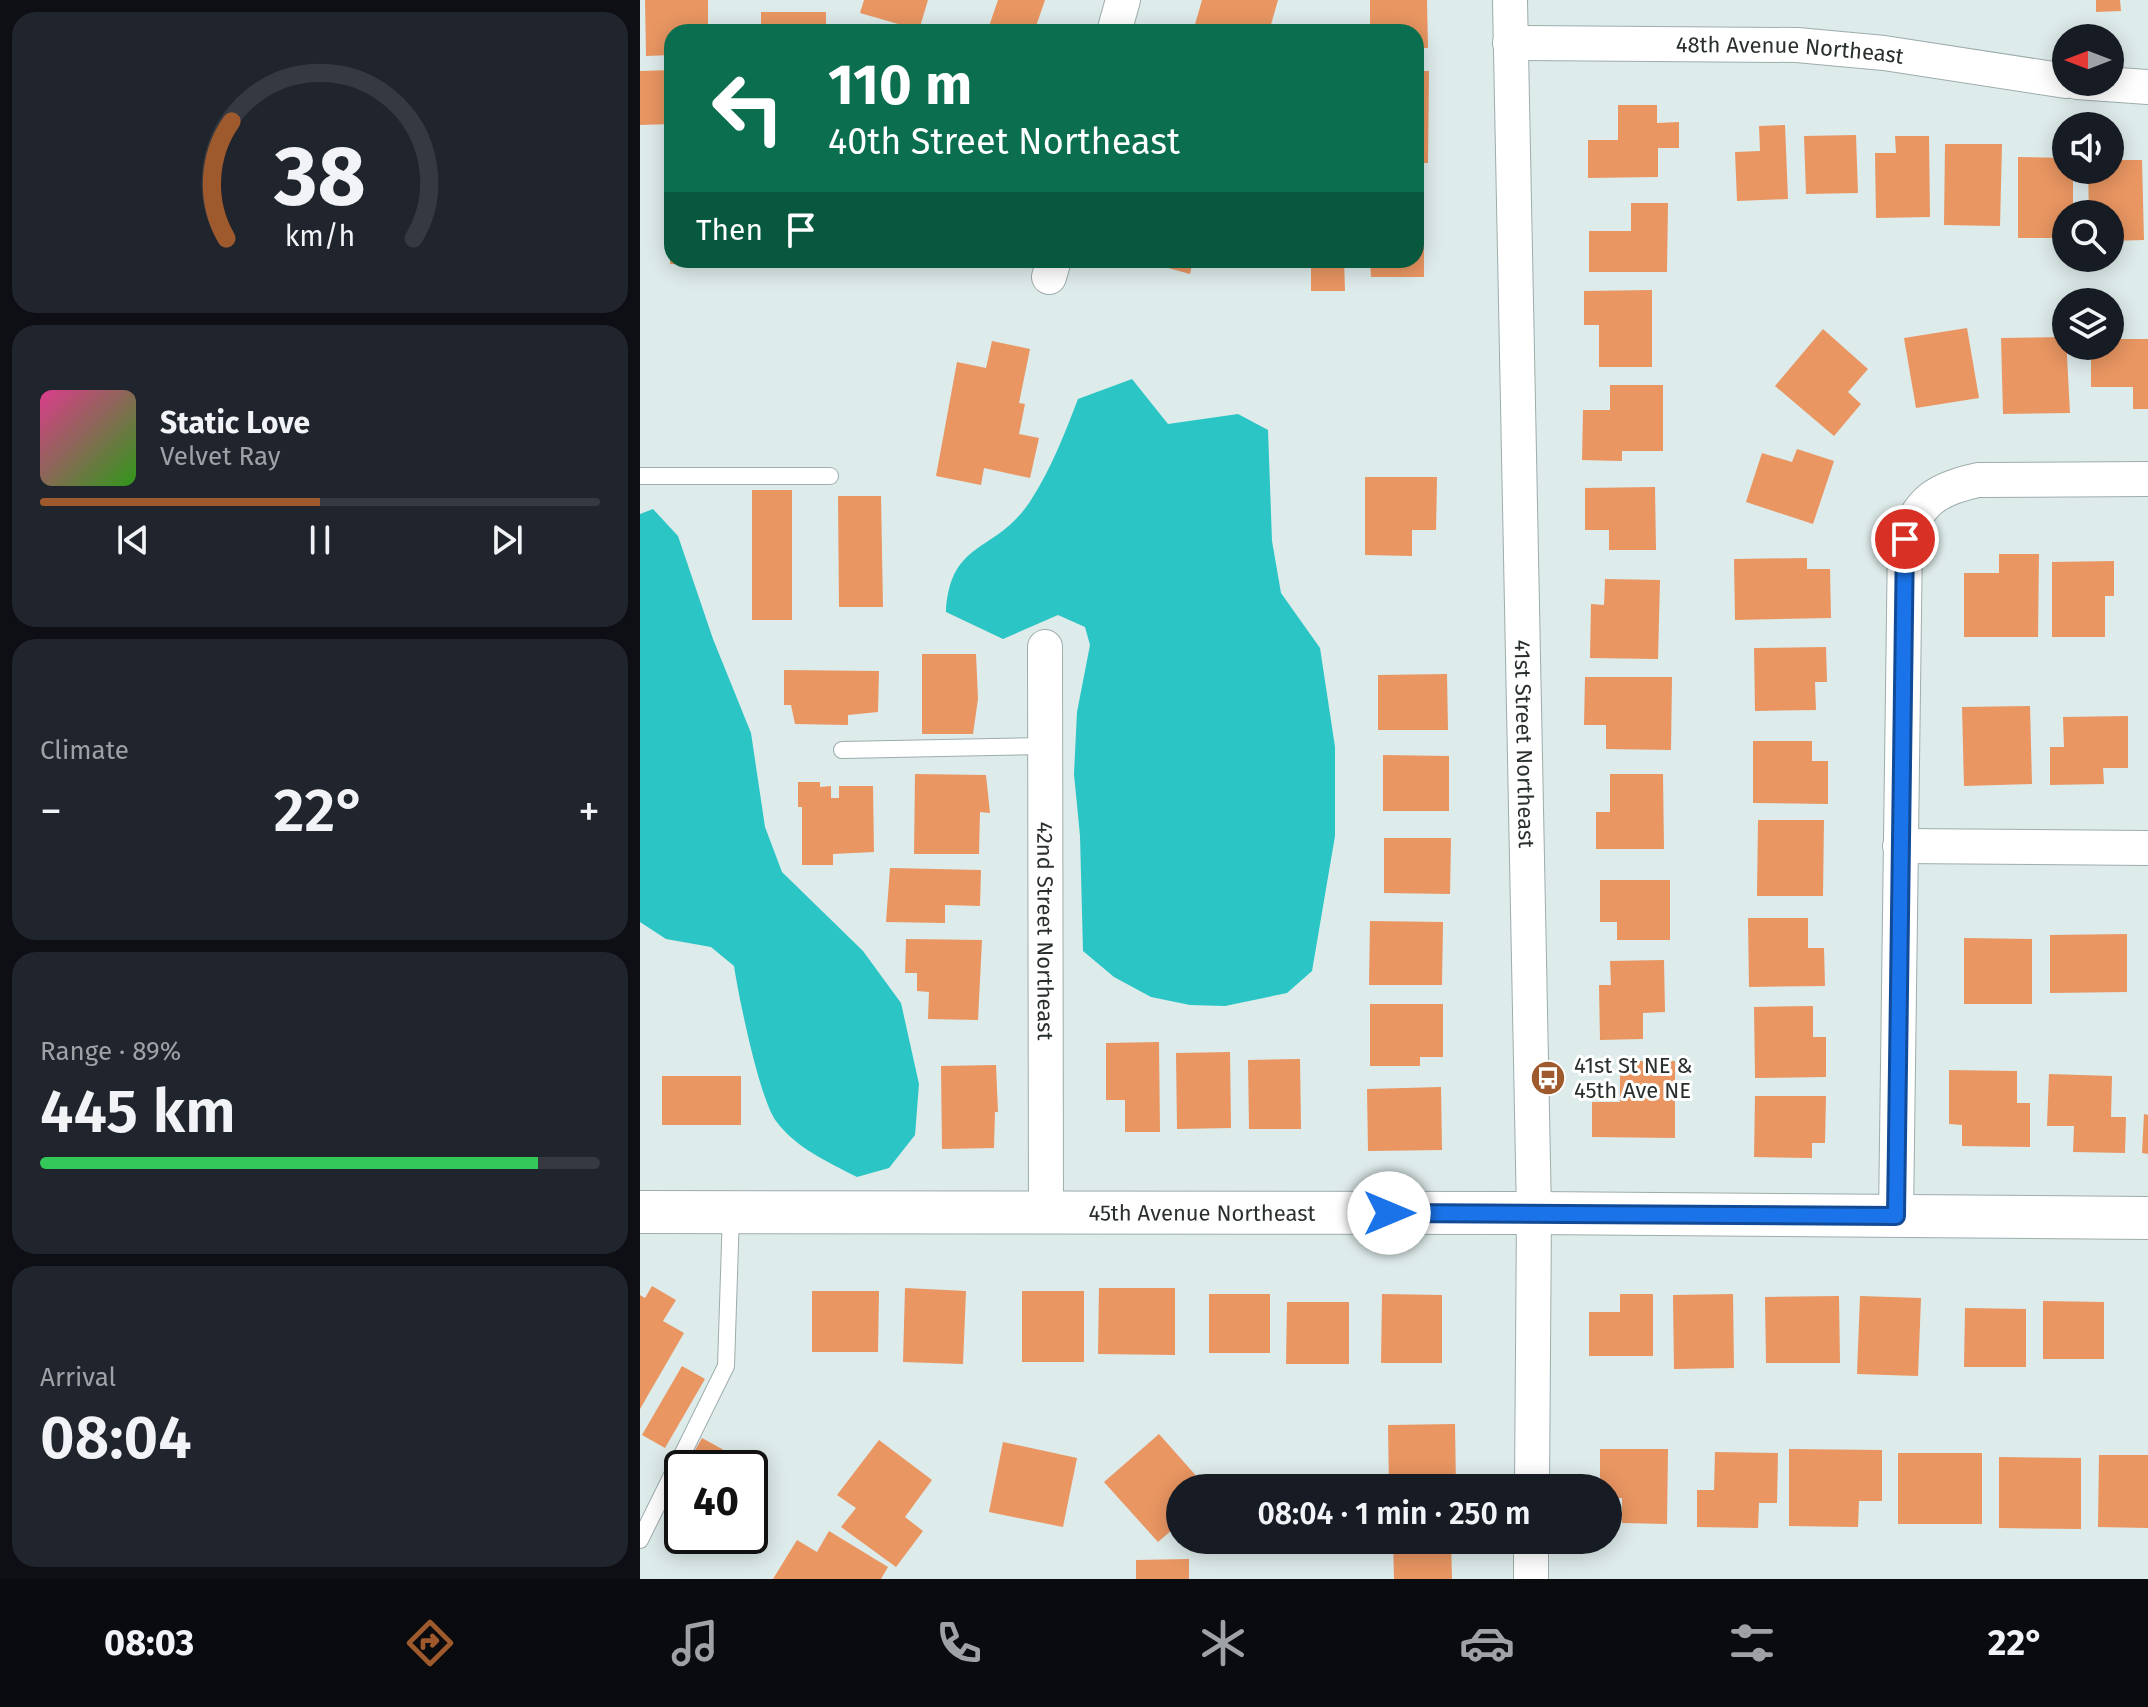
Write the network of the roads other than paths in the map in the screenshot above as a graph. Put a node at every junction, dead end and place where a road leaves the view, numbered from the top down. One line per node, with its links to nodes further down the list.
1 (1123, 0): 3 (street)
2 (1510, 0): 4 (street, 41st Street Northeast)
3 (1116, 24)
4 (1510, 43): 5 (street, 48th Avenue Northeast); 19 (street, 41st Street Northeast)
5 (2052, 79)
6 (2124, 85): 7 (street)
7 (2148, 87)
8 (640, 476): 9 (lane)
9 (830, 476)
10 (2148, 479): 14 (street)
11 (1045, 647): 12 (street, 42nd Street Northeast)
12 (1045, 746): 13 (lane); 18 (street, 42nd Street Northeast)
13 (842, 750)
14 (1900, 846): 15 (street); 20 (street)
15 (2148, 848)
16 (640, 1212): 17 (street, 45th Avenue Northeast)
17 (731, 1213): 18 (street, 45th Avenue Northeast); 23 (lane)
18 (1046, 1213): 19 (street, 45th Avenue Northeast)
19 (1534, 1213): 20 (street, 45th Avenue Northeast); 22 (street, 41st Street Northeast)
20 (1896, 1216): 21 (street, 45th Avenue Northeast)
21 (2148, 1218)
22 (1532, 1474)
23 (640, 1540)
24 (1531, 1554): 25 (street)
25 (1531, 1579)

